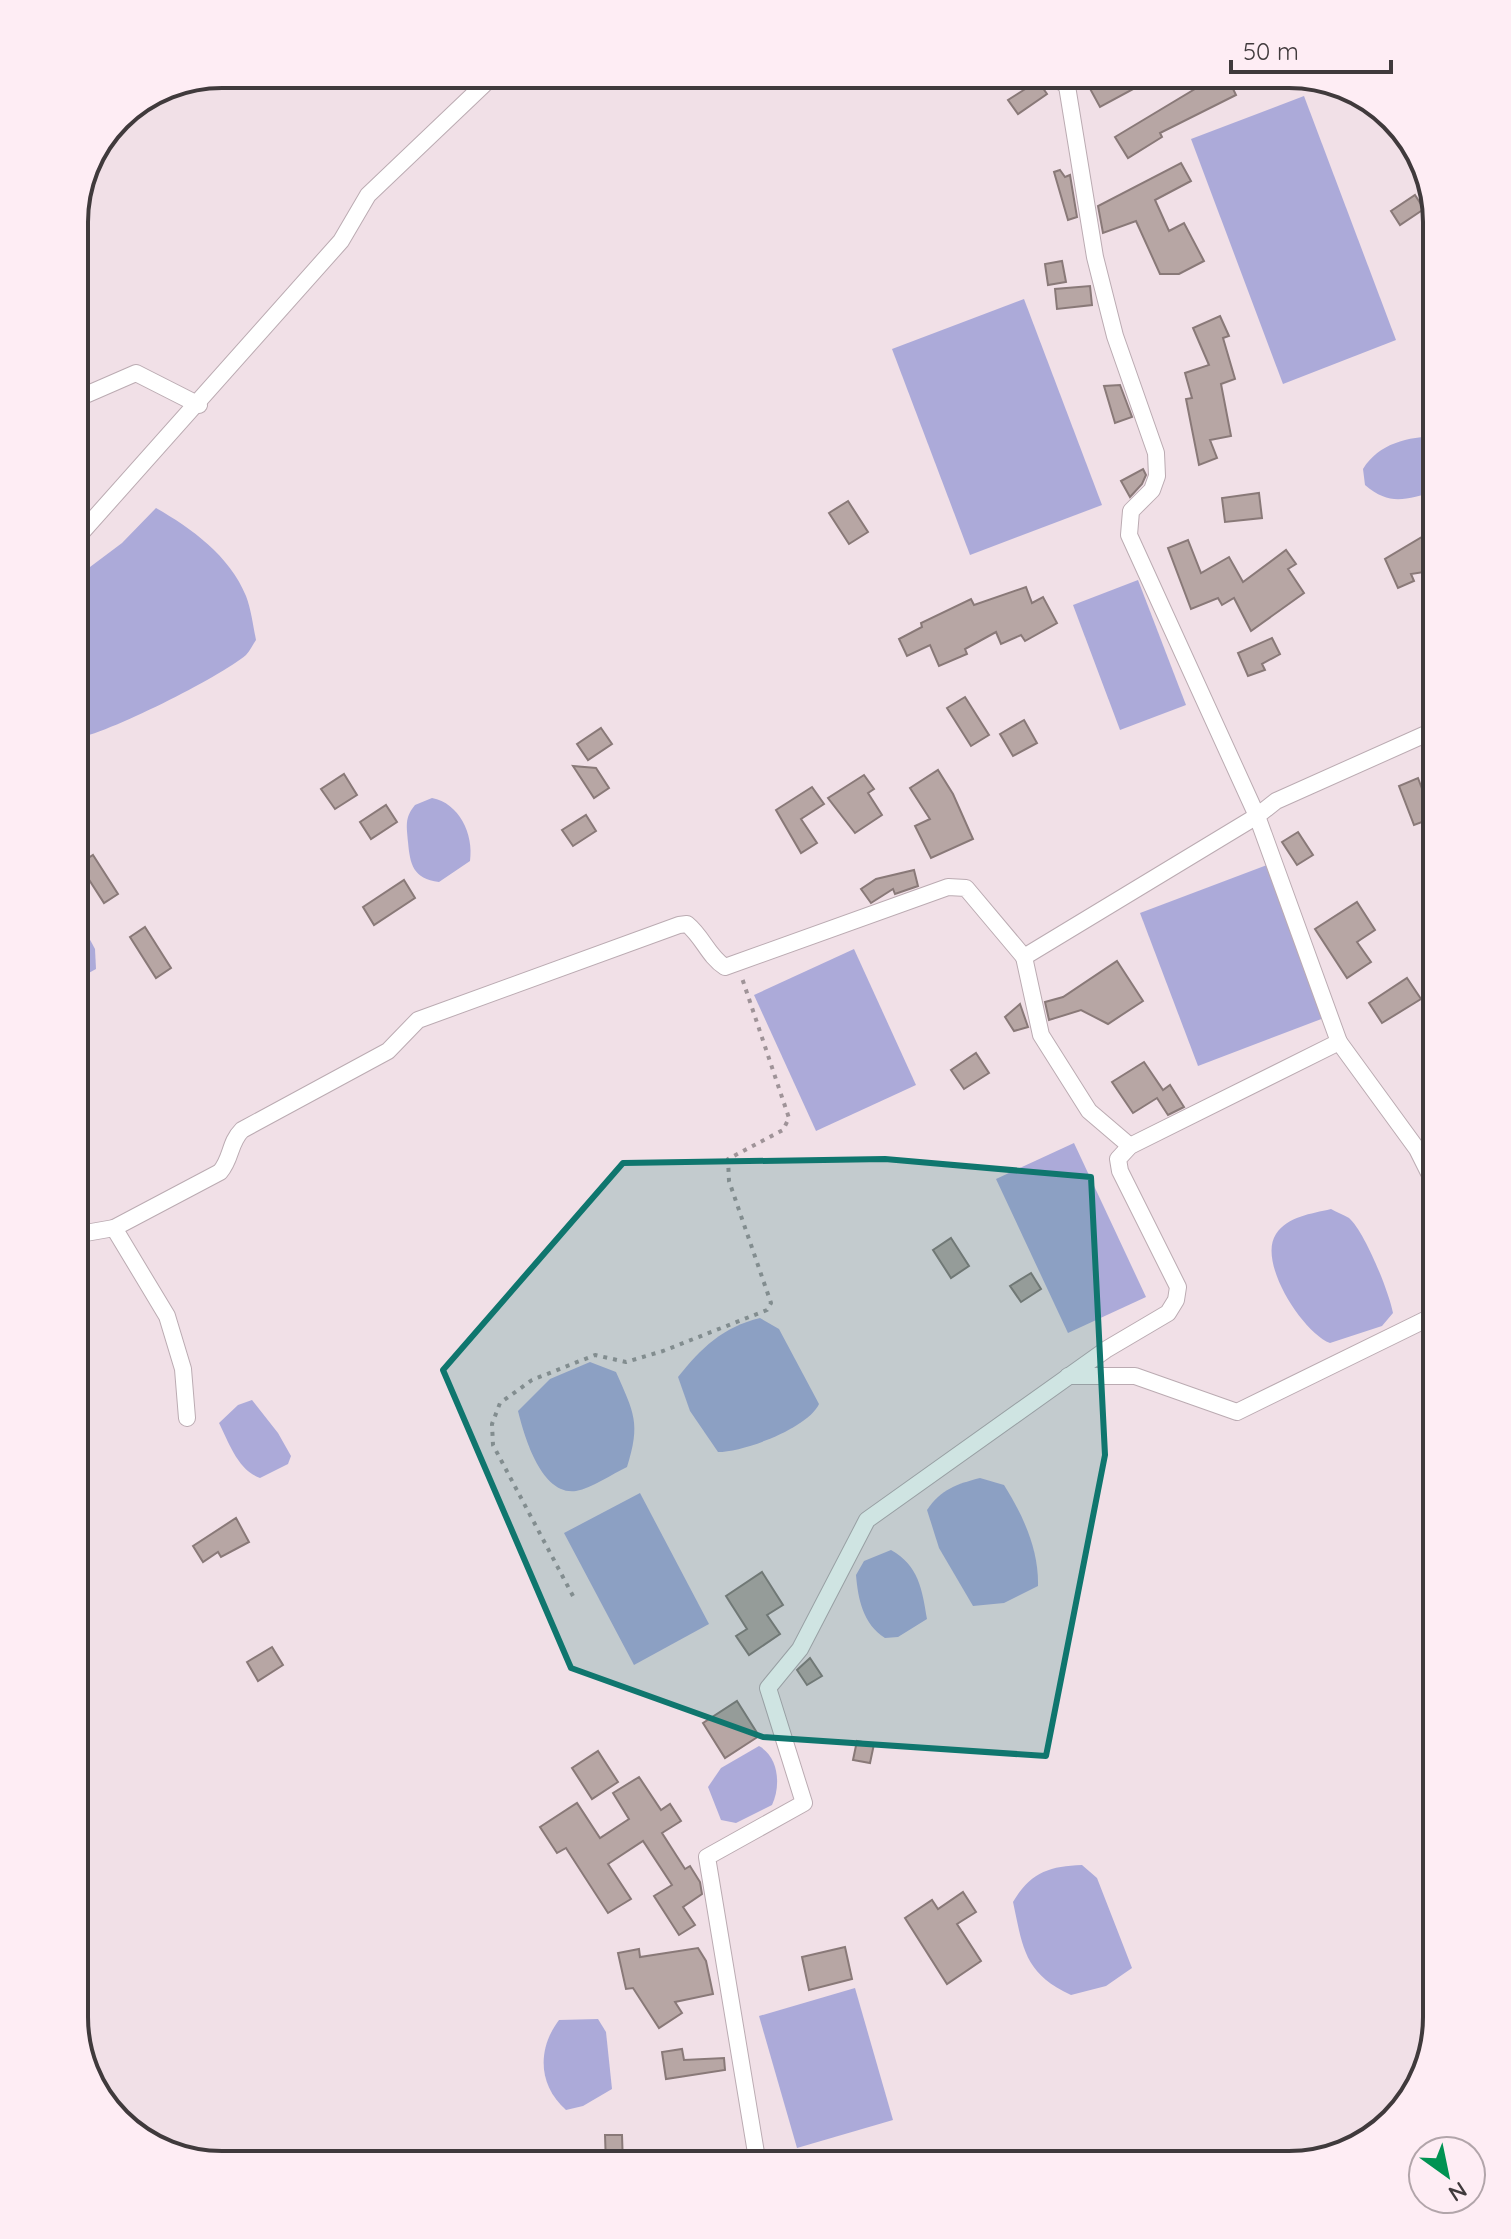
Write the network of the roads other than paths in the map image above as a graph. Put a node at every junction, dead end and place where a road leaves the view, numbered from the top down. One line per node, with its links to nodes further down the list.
1 (480, 88): 4 (street)
2 (1067, 88): 7 (street)
3 (88, 394): 4 (street)
4 (199, 405): 5 (street)
5 (88, 526)
6 (1423, 735): 7 (street)
7 (1257, 816): 8 (street); 9 (street)
8 (1024, 957): 10 (street); 12 (street)
9 (1339, 1042): 10 (street); 11 (street)
10 (1130, 1146): 15 (street)
11 (1423, 1161)
12 (114, 1228): 13 (street); 16 (street)
13 (88, 1230)
14 (1423, 1321): 15 (street)
15 (1068, 1376): 17 (street)
16 (187, 1418)
17 (756, 2151)

